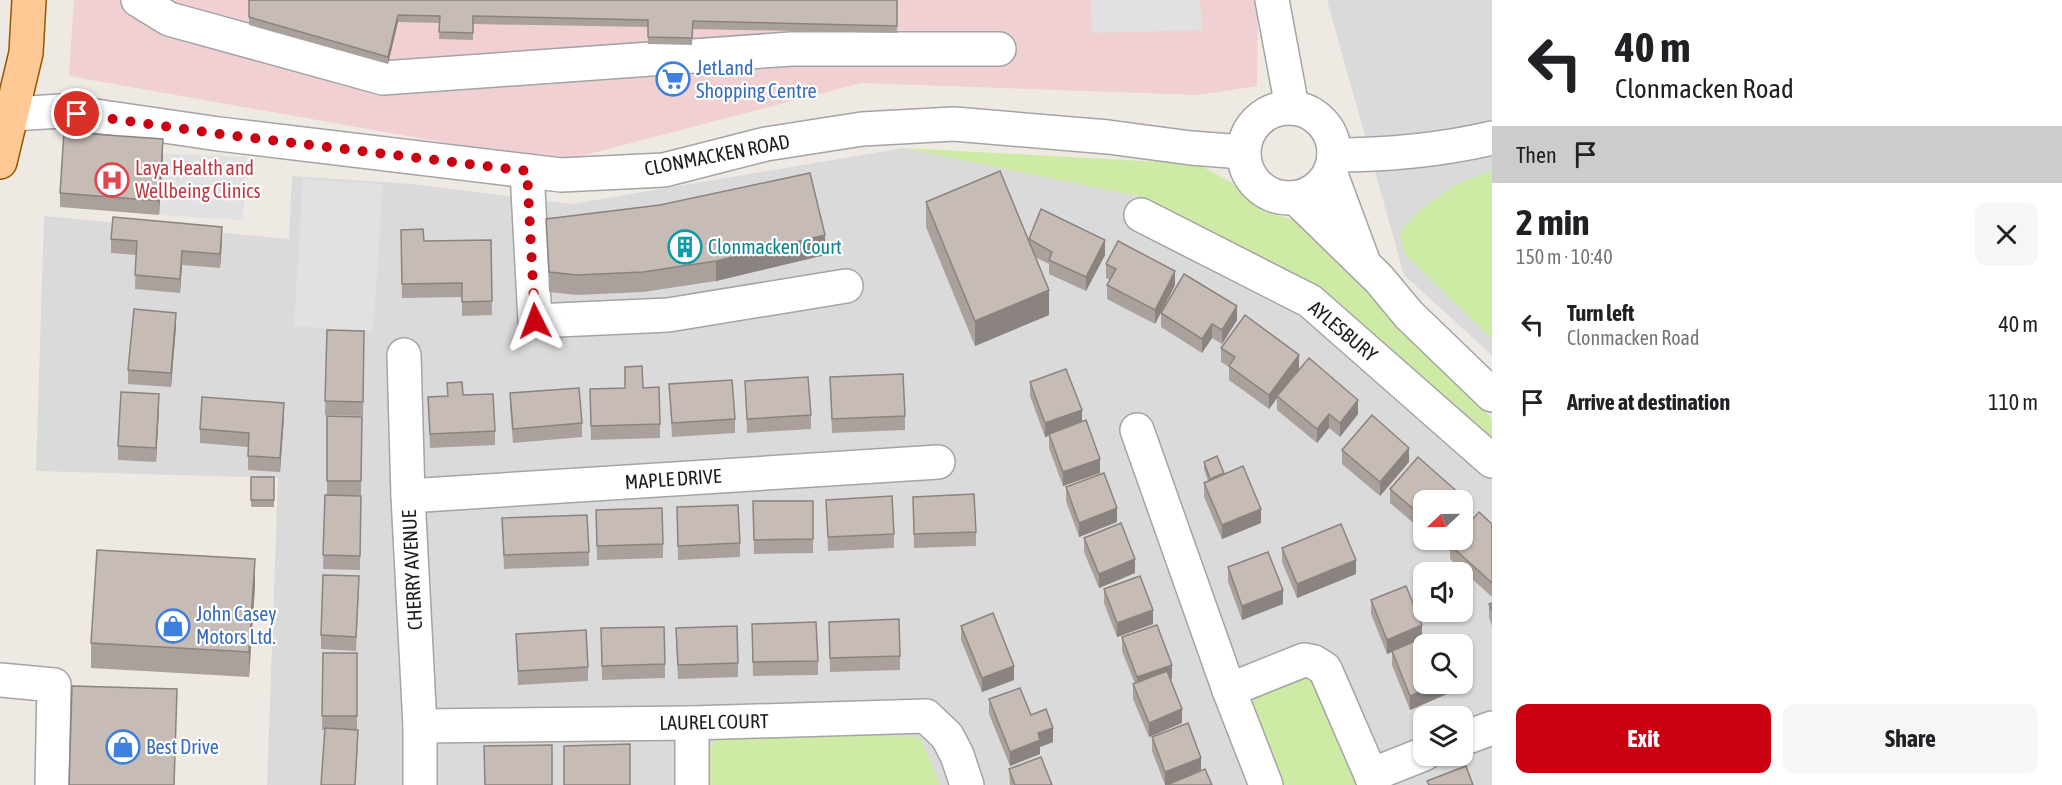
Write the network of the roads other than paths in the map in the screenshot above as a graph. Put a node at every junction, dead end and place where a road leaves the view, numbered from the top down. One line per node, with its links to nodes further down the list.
1 (29, 0): 6 (main road)
2 (138, 0): 4 (street)
3 (1272, 0): 5 (street)
4 (999, 49)
5 (1292, 107): 8 (street); 10 (street)
6 (6, 114): 9 (main road); 11 (street, CLONMACKEN ROAD)
7 (1492, 138): 10 (street)
8 (1243, 152): 11 (street, CLONMACKEN ROAD); 12 (street)
9 (0, 162)
10 (1332, 164): 12 (street); 14 (street)
11 (527, 171): 15 (street)
12 (1296, 198): 14 (street)
13 (1141, 215): 19 (street, AYLESBURY)
14 (1365, 266): 17 (street)
15 (846, 286)
16 (404, 355): 21 (street, CHERRY AVENUE)
17 (1492, 395)
18 (1137, 430): 23 (street)
19 (1492, 461)
20 (938, 462): 21 (street, MAPLE DRIVE)
21 (408, 496): 25 (street, CHERRY AVENUE)
22 (0, 680): 30 (street)
23 (1229, 690): 29 (street); 34 (street)
24 (692, 723): 25 (street, LAUREL COURT); 32 (street); 33 (street, LAUREL COURT)
25 (420, 726): 31 (street, CHERRY AVENUE)
26 (1492, 728): 27 (street)
27 (1473, 735)
28 (1413, 760): 29 (street)
29 (1373, 780)
30 (52, 785)
31 (420, 785)
32 (692, 785)
33 (967, 785)
34 (1266, 785)

